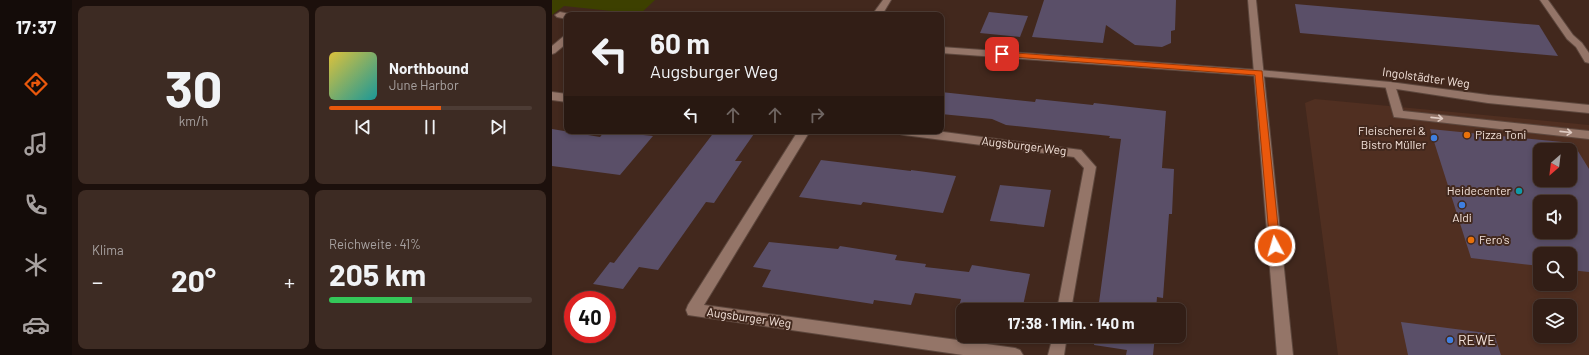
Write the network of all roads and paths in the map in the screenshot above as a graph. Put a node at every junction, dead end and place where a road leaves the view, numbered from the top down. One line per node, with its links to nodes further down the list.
1 (887, 0): 4 (street)
2 (1252, 0): 10 (street)
3 (1544, 0): 6 (street)
4 (879, 12)
5 (564, 41): 8 (street)
6 (1584, 45): 9 (street)
7 (944, 50): 10 (street)
8 (552, 51)
9 (1589, 60)
10 (1259, 72): 11 (street, Ingolstädter Weg); 22 (street)
11 (1390, 86): 14 (street, Ingolstädter Weg); 17 (street, one-way to 17)
12 (552, 96): 13 (street)
13 (564, 98)
14 (1589, 109)
15 (802, 134): 20 (street, Augsburger Weg)
16 (928, 134): 18 (street, Augsburger Weg)
17 (1589, 135)
18 (1065, 303)
19 (1059, 343): 21 (street)
20 (1015, 355)
21 (1056, 355)
22 (1285, 355)

